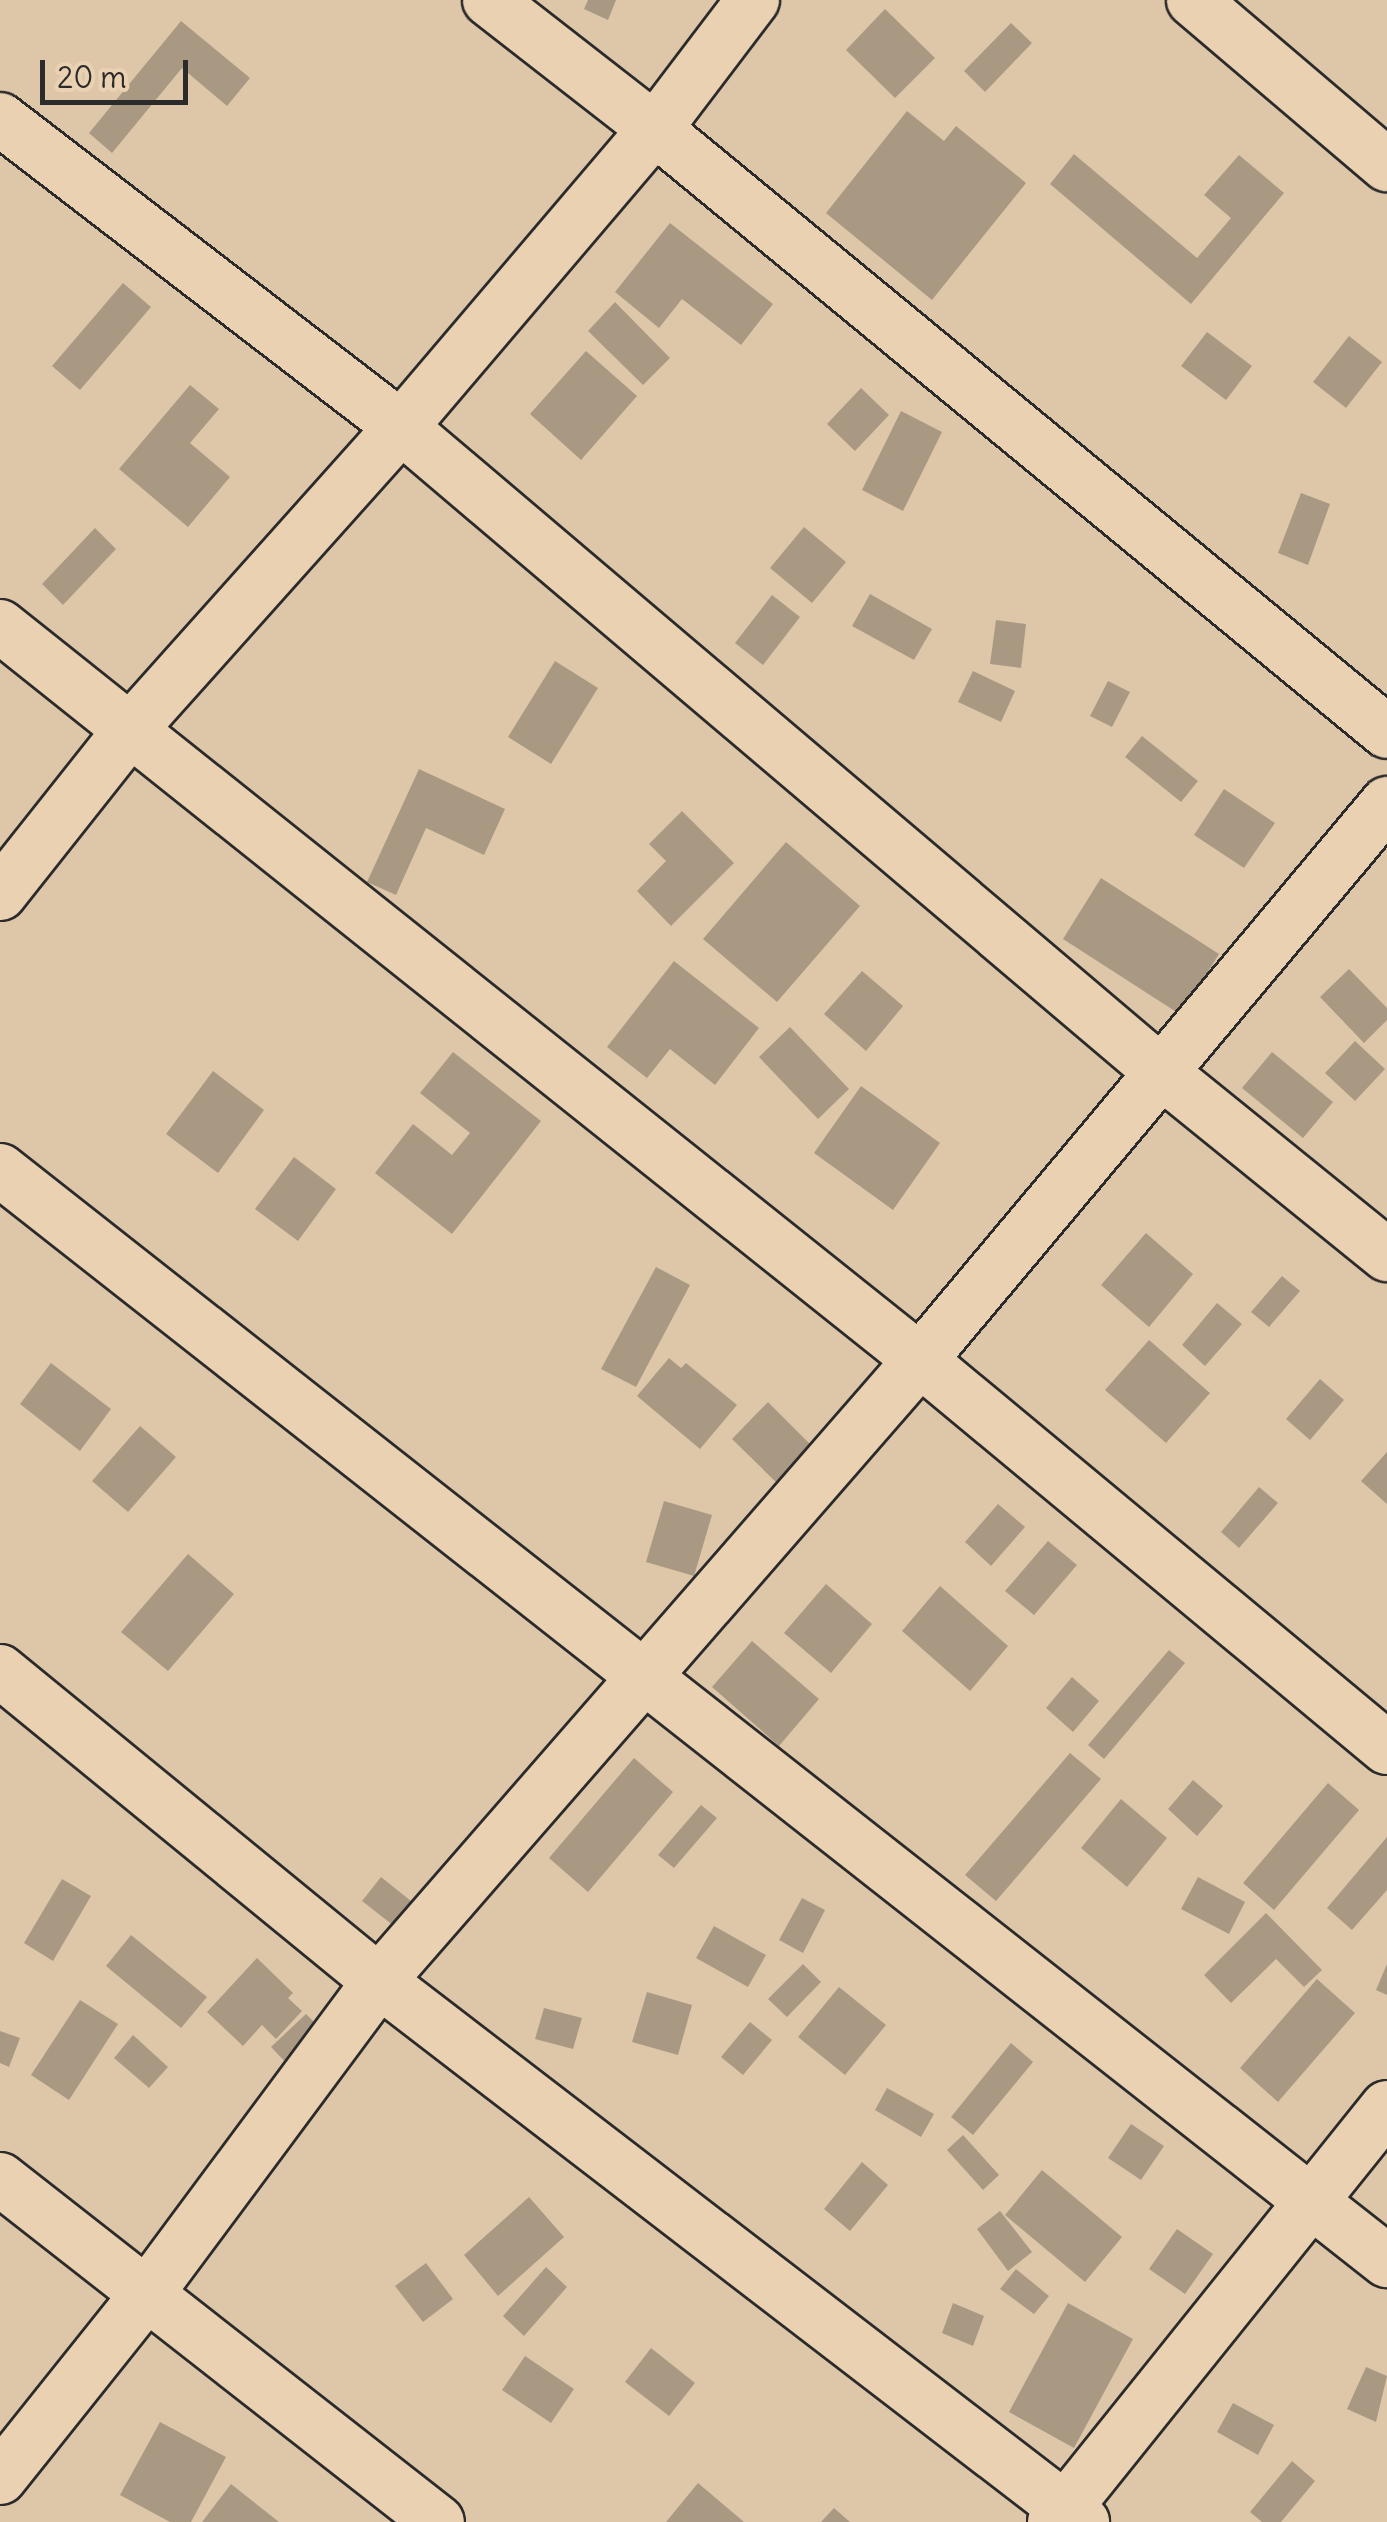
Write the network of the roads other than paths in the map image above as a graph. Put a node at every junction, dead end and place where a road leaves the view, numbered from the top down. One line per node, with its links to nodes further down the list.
1 (489, 0): 5 (street)
2 (753, 0): 5 (street)
3 (1192, 0): 6 (street)
4 (0, 119): 7 (street)
5 (655, 129): 7 (street); 10 (street)
6 (1387, 165)
7 (401, 427): 9 (street); 13 (street)
8 (0, 626): 9 (street)
9 (130, 730): 12 (street); 16 (street)
10 (1387, 732)
11 (1387, 803): 13 (street)
12 (0, 894)
13 (1161, 1072): 15 (street); 16 (street)
14 (0, 1170): 18 (street)
15 (1387, 1255)
16 (920, 1360): 18 (street); 19 (street)
17 (0, 1671): 20 (street)
18 (641, 1677): 20 (street); 23 (street)
19 (1387, 1748)
20 (379, 1981): 25 (street); 27 (street)
21 (1387, 2108): 23 (street)
22 (0, 2179): 25 (street)
23 (1312, 2198): 24 (street); 27 (street)
24 (1387, 2261)
25 (146, 2295): 26 (street); 28 (street)
26 (0, 2478)
27 (1068, 2517)
28 (438, 2522)

